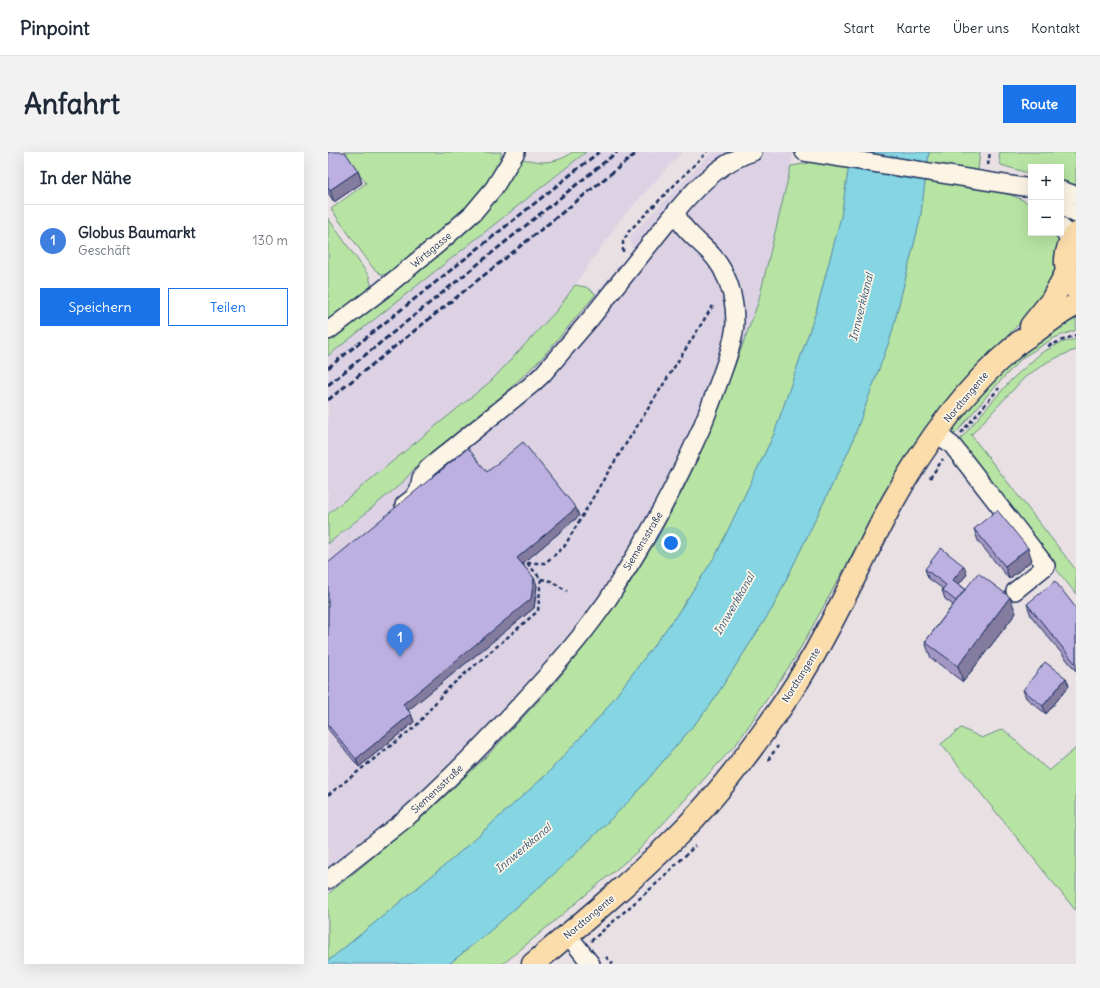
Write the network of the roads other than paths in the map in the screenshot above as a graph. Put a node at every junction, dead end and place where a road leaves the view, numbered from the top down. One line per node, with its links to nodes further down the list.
1 (516, 152): 13 (street, Wirtsgasse)
2 (753, 152): 8 (street)
3 (806, 152): 4 (street)
4 (1028, 189)
5 (1064, 191): 6 (street)
6 (1076, 195)
7 (1064, 208): 9 (street)
8 (677, 210): 16 (street); 18 (street, Siemensstraße)
9 (1076, 214)
10 (1069, 234): 11 (main road, Nordtangente)
11 (1071, 281): 14 (main road, Nordtangente)
12 (1076, 305): 14 (main road, Nordtangente)
13 (328, 331)
14 (1016, 345): 15 (main road, Nordtangente)
15 (936, 433): 17 (street); 19 (main road, Nordtangente)
16 (394, 512)
17 (1015, 591)
18 (328, 880)
19 (568, 935): 20 (main road, Nordtangente); 21 (street)
20 (533, 964)
21 (591, 964)

